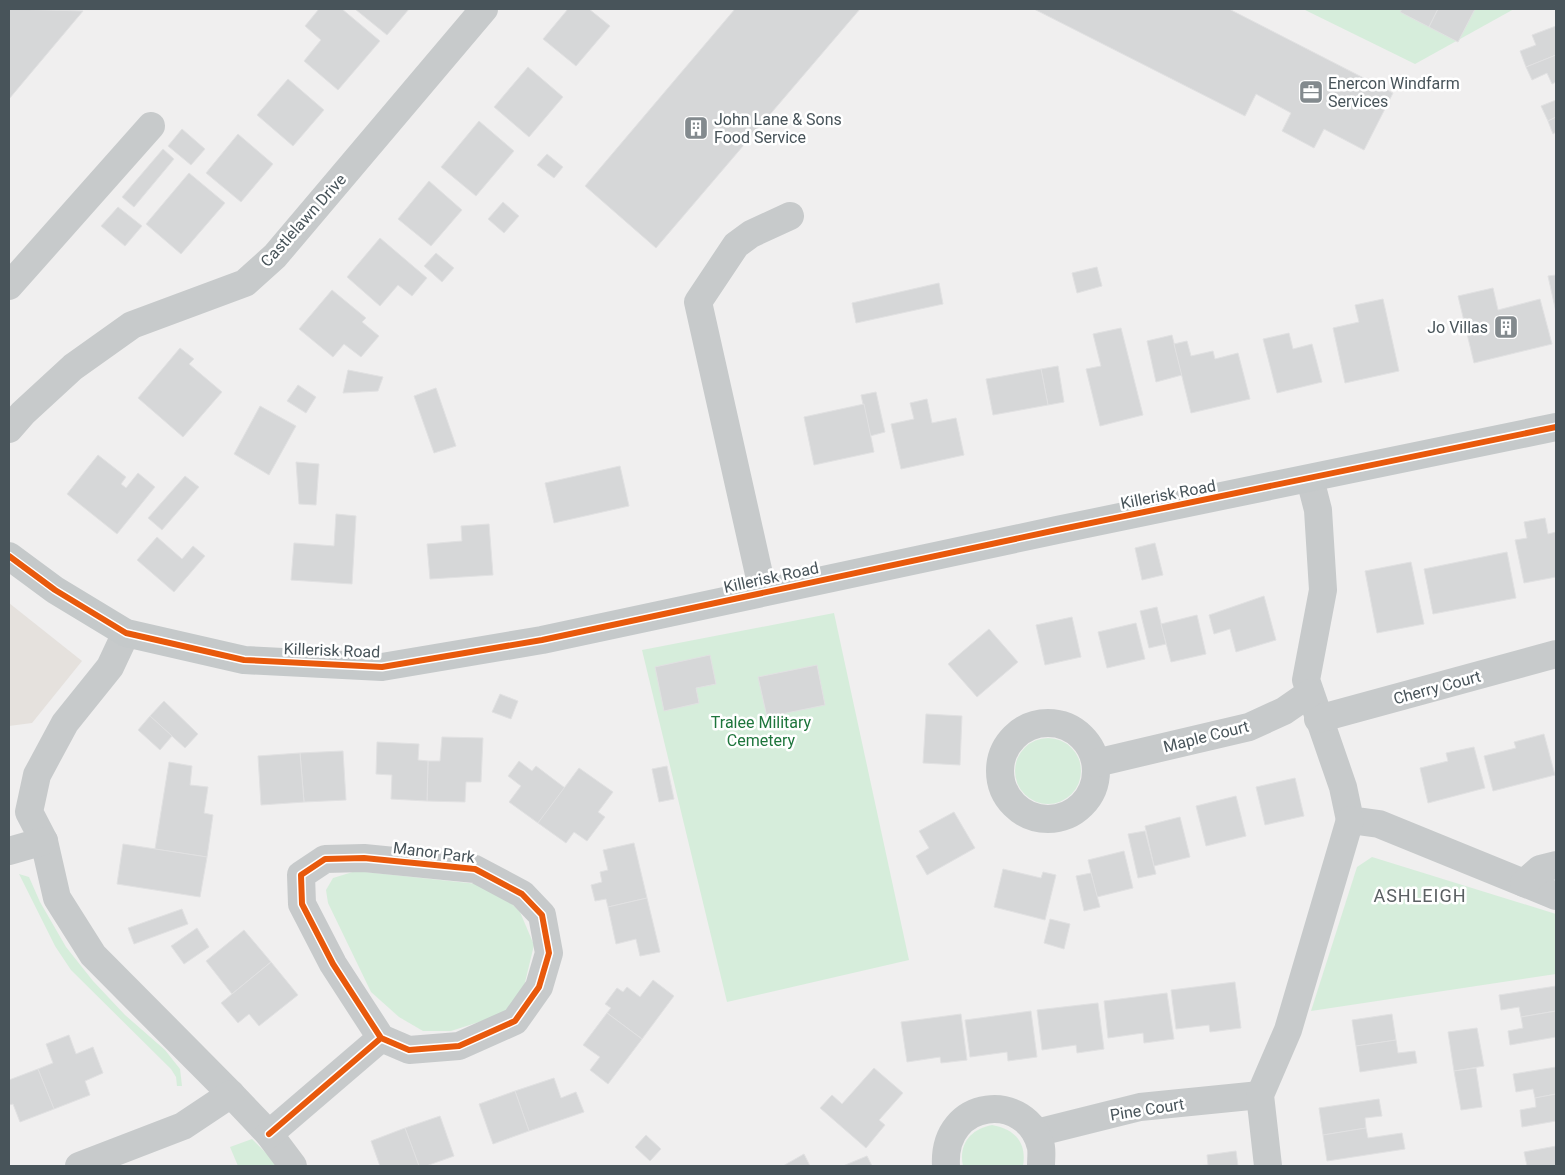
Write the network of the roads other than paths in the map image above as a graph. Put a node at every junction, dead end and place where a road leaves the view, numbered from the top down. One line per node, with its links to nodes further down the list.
1 (484, 9): 6 (street, Castlelawn Drive)
2 (151, 126): 4 (street)
3 (790, 216): 9 (street)
4 (9, 286)
5 (1556, 427): 7 (main road, Killerisk Road)
6 (9, 429)
7 (1310, 479): 9 (main road, Killerisk Road); 12 (street)
8 (9, 556): 10 (main road, Killerisk Road)
9 (763, 592): 10 (main road, Killerisk Road)
10 (126, 633): 16 (street)
11 (1556, 654): 13 (street, Cherry Court)
12 (1310, 693): 13 (street); 14 (street, Maple Court)
13 (1318, 719): 15 (street)
14 (1096, 763)
15 (1350, 820): 19 (street); 23 (street)
16 (44, 841): 17 (street); 22 (street)
17 (9, 851)
18 (1556, 865): 19 (street)
19 (1524, 883): 20 (street)
20 (1556, 896)
21 (381, 1038): 21 (street, Manor Park); 25 (street)
22 (231, 1094): 25 (street); 26 (street)
23 (1260, 1095): 24 (street, Pine Court); 30 (street)
24 (1036, 1133): 28 (street); 29 (street)
25 (268, 1134): 27 (street)
26 (79, 1166)
27 (293, 1166)
28 (946, 1166)
29 (1041, 1166)
30 (1268, 1166)

